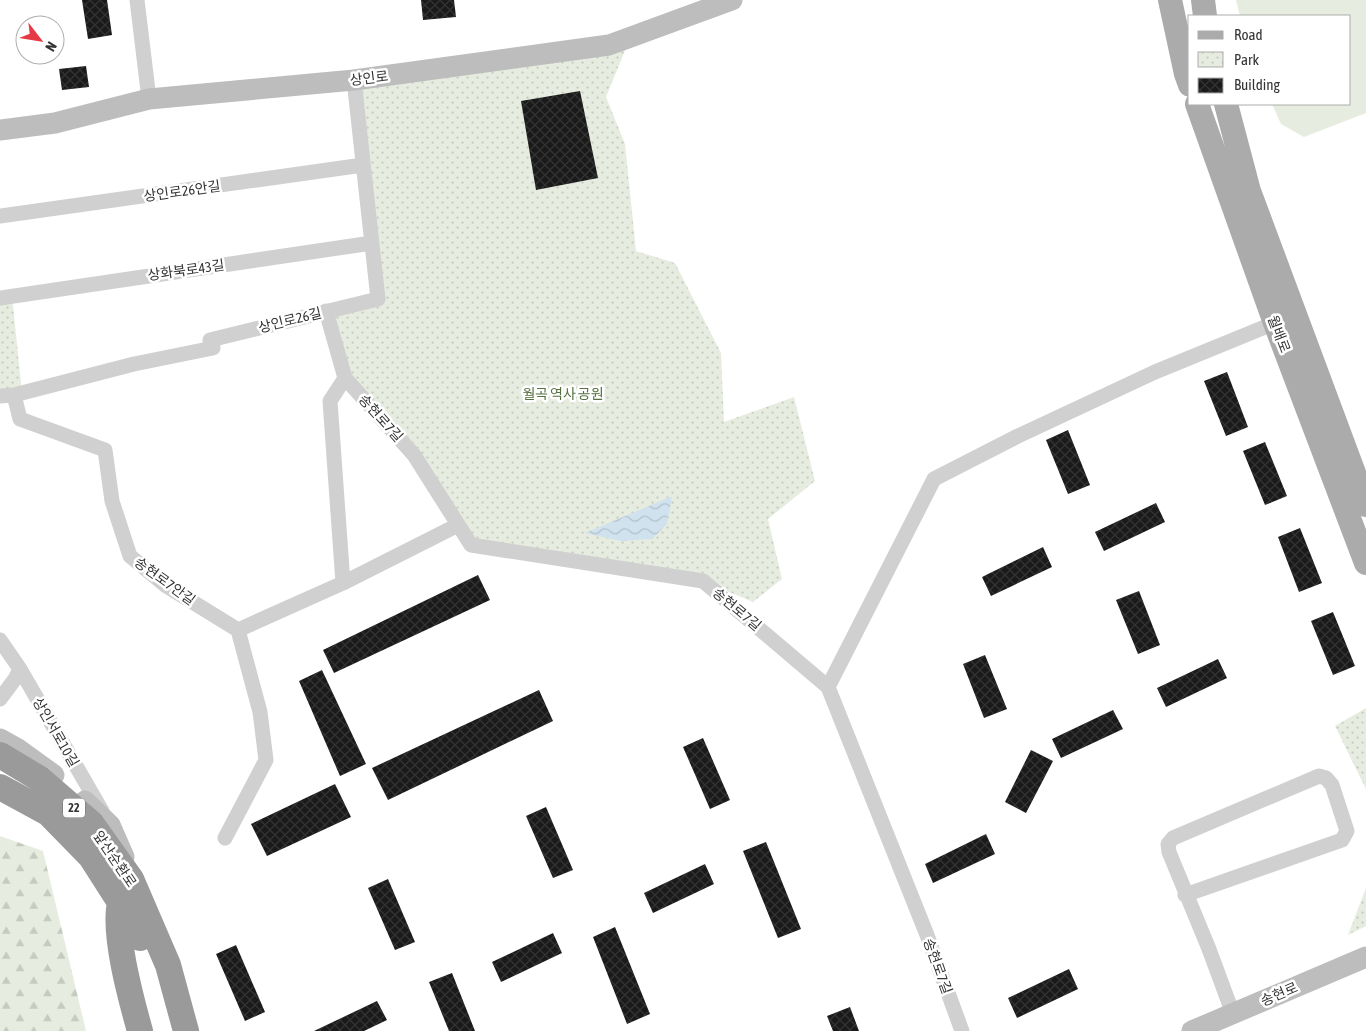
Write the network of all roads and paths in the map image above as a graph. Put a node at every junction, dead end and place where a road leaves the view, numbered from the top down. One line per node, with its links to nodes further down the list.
1 (137, 0): 8 (street)
2 (732, 0): 6 (main road, 상인로)
3 (1170, 0): 7 (main road)
4 (1203, 0): 5 (main road)
5 (1205, 15)
6 (354, 80): 8 (main road, 상인로); 12 (street, 상인로26길)
7 (1188, 80)
8 (149, 99): 11 (main road, 상인로)
9 (1196, 105): 17 (main road, 월배로)
10 (1226, 105): 20 (main road, 월배로)
11 (0, 130)
12 (363, 166): 13 (street, 상인로26안길); 14 (street, 상인로26길)
13 (0, 216)
14 (372, 242): 15 (street, 상화북로43길); 16 (street, 상인로26길)
15 (0, 298)
16 (326, 311): 18 (street, 송현로7길); 19 (street, 상인로26길)
17 (1275, 324): 22 (main road, 월배로); 27 (street)
18 (345, 378): 21 (street, 송현로7길); 23 (street)
19 (7, 396): 24 (street, 송현로7안길)
20 (1366, 505)
21 (458, 525): 23 (street); 27 (street, 송현로7길)
22 (1366, 563)
23 (343, 583): 24 (street)
24 (238, 630): 34 (street)
25 (0, 640): 26 (street, 상인서로10길)
26 (20, 669): 28 (street); 33 (street, 상인서로10길)
27 (828, 687): 43 (street, 송현로7길)
28 (0, 699)
29 (0, 739): 33 (main road)
30 (0, 755): 35 (highway, 앞산순환로 / 22)
31 (0, 787): 35 (highway, 앞산순환로 / 22)
32 (0, 797): 35 (main road)
33 (110, 825): 35 (main road)
34 (225, 838)
35 (126, 893): 39 (highway); 40 (highway, 앞산순환로 / 22); 41 (highway, 앞산순환로 / 22); 42 (highway)
36 (1185, 895): 36 (street); 38 (street)
37 (1364, 963): 38 (main road, 송현로)
38 (1233, 1014): 44 (main road, 송현로)
39 (140, 1031)
40 (170, 1031)
41 (186, 1031)
42 (194, 1031)
43 (962, 1031)
44 (1192, 1031)

